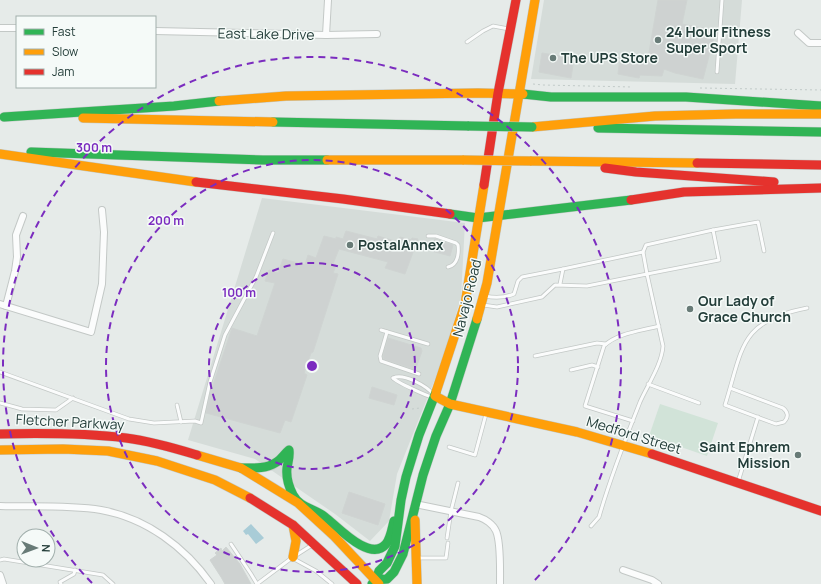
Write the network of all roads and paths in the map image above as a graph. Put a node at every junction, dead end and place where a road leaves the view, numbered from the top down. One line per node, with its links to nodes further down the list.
1 (328, 0): 11 (street)
2 (516, 0): 7 (main road, Navajo Road)
3 (535, 0): 16 (main road, Navajo Road)
4 (722, 0): 14 (lane)
5 (0, 28): 6 (street)
6 (16, 28)
7 (511, 29): 12 (lane); 15 (main road, Navajo Road)
8 (156, 31): 11 (street, East Lake Drive)
9 (798, 33): 13 (street)
10 (377, 34): 11 (street, East Lake Drive)
11 (326, 35)
12 (467, 42)
13 (821, 43)
14 (717, 72)
15 (498, 93): 16 (main road); 19 (main road); 30 (main road, Navajo Road)
16 (520, 94): 17 (main road); 29 (main road, Navajo Road)
17 (821, 106)
18 (821, 114): 20 (main road)
19 (2, 117): 20 (main road, bridge)
20 (532, 127): 21 (main road)
21 (821, 132)
22 (0, 153): 23 (main road, bridge); 30 (main road)
23 (554, 161): 24 (main road); 25 (main road)
24 (821, 165)
25 (821, 184)
26 (821, 188): 29 (main road)
27 (102, 210): 41 (street)
28 (23, 216): 41 (street)
29 (500, 216): 30 (main road); 40 (main road, Navajo Road)
30 (478, 218): 55 (main road, Navajo Road)
31 (713, 230): 34 (lane); 35 (lane); 38 (lane)
32 (273, 233): 66 (lane)
33 (428, 236): 36 (lane)
34 (764, 251)
35 (643, 252): 37 (lane); 38 (lane)
36 (448, 267)
37 (563, 269): 39 (lane); 40 (lane)
38 (647, 274): 39 (lane); 43 (lane)
39 (560, 284): 40 (lane)
40 (483, 300): 59 (main road, Navajo Road)
41 (3, 305)
42 (807, 308): 54 (lane)
43 (658, 326): 47 (lane); 53 (lane)
44 (381, 330): 45 (lane)
45 (387, 332): 46 (lane); 52 (lane)
46 (428, 344)
47 (606, 344): 48 (lane); 49 (lane)
48 (535, 356)
49 (598, 367): 50 (lane); 65 (lane)
50 (571, 370)
51 (0, 372): 56 (lane)
52 (419, 374)
53 (648, 384): 58 (lane); 65 (lane)
54 (730, 388): 64 (lane); 64 (lane)
55 (435, 396): 55 (lane); 59 (main road, Medford Street); 74 (main road, Navajo Road)
56 (73, 398): 57 (lane); 66 (lane)
57 (0, 403)
58 (699, 403)
59 (450, 404): 63 (main road, Medford Street); 76 (main road, Navajo Road)
60 (177, 405): 66 (lane)
61 (421, 408): 62 (path)
62 (412, 410)
63 (486, 412): 68 (main road, Medford Street); 69 (lane)
64 (758, 417): 73 (lane)
65 (633, 421): 68 (lane)
66 (181, 422)
67 (0, 434): 71 (main road, Fletcher Parkway)
68 (624, 445): 73 (main road, Medford Street); 81 (lane)
69 (449, 447)
70 (0, 450): 80 (main road, Fletcher Parkway)
71 (241, 468): 75 (main road, Fletcher Parkway); 75 (main road)
72 (458, 483): 78 (lane)
73 (737, 483): 79 (main road, Medford Street)
74 (401, 500): 75 (main road); 92 (main road, Navajo Road)
75 (298, 503): 92 (main road, Fletcher Parkway)
76 (415, 504): 78 (street); 87 (main road); 92 (main road, Navajo Road)
77 (0, 506): 96 (street)
78 (451, 511): 82 (lane); 101 (street)
79 (821, 511)
80 (294, 525): 85 (main road, Fletcher Parkway); 86 (main road)
81 (591, 526)
82 (447, 538)
83 (448, 543): 87 (lane)
84 (231, 544): 97 (lane)
85 (314, 544): 86 (lane); 99 (main road, Fletcher Parkway)
86 (293, 557): 97 (lane); 98 (lane)
87 (416, 558): 100 (main road)
88 (0, 560): 89 (lane)
89 (75, 570): 94 (lane); 95 (lane)
90 (623, 570): 102 (street)
91 (0, 575): 93 (street)
92 (376, 583)
93 (3, 584)
94 (61, 584)
95 (113, 584)
96 (211, 584)
97 (257, 584)
98 (332, 584)
99 (357, 584)
100 (417, 584)
101 (500, 584)
102 (658, 584)

